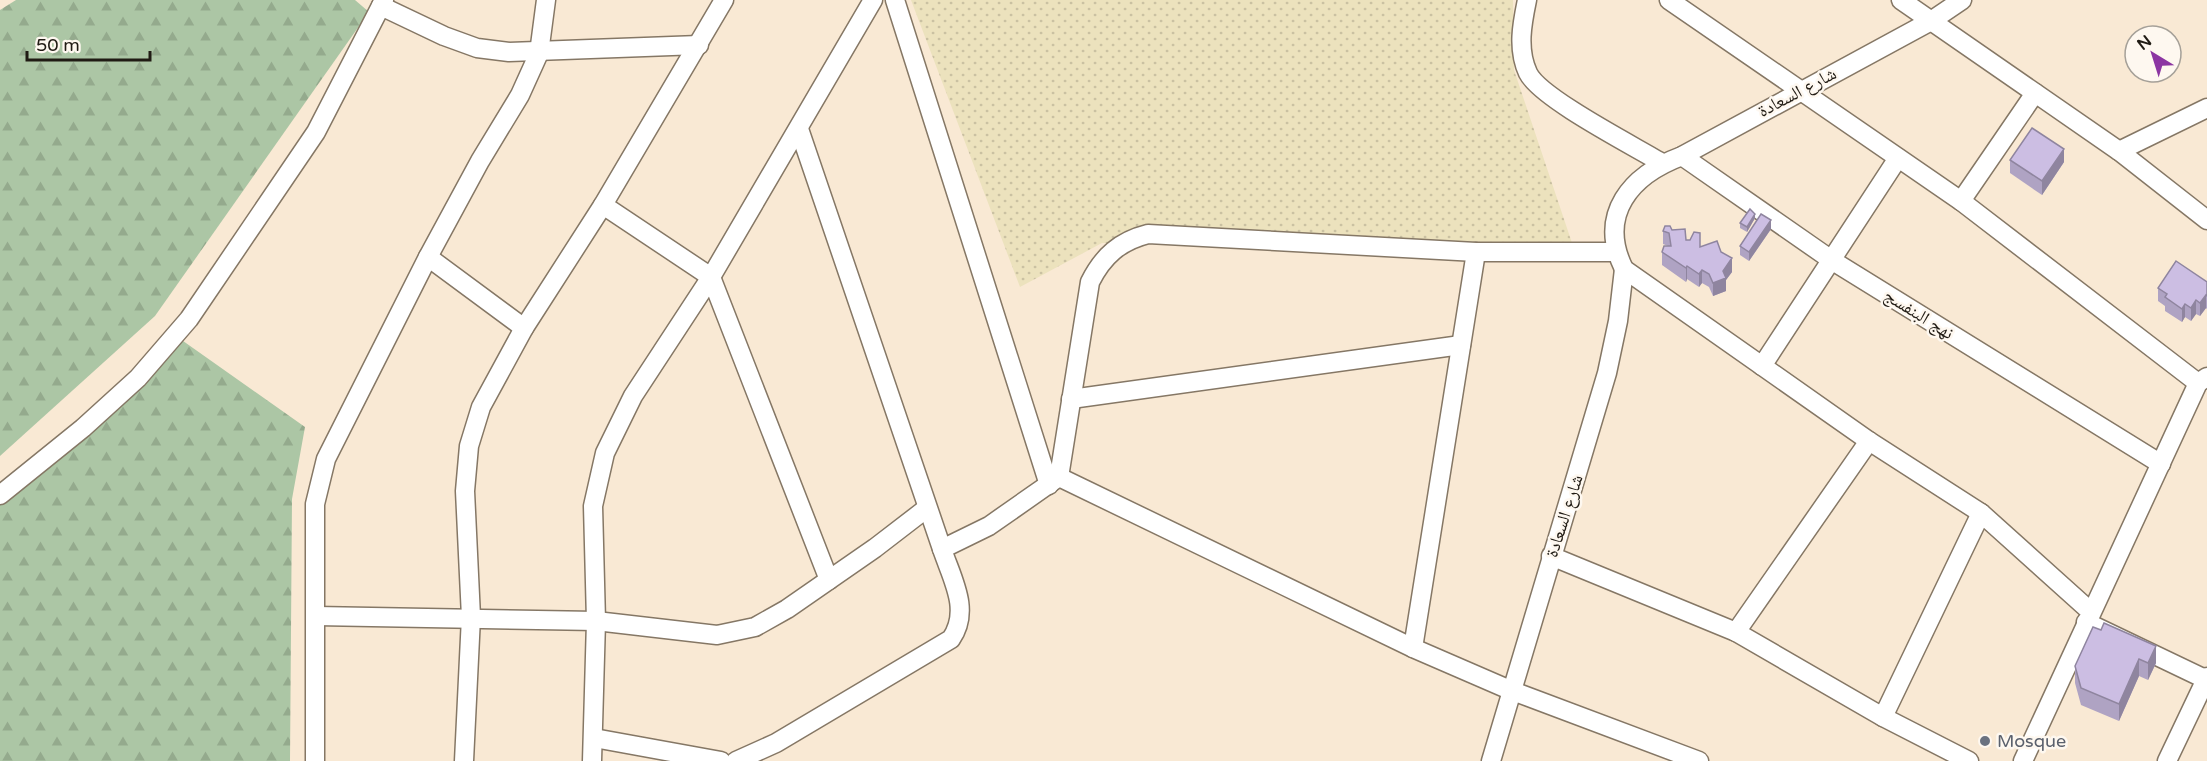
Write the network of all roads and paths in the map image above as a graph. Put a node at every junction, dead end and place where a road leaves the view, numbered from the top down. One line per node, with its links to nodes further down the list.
1 (546, 0): 12 (street)
2 (724, 0): 11 (street)
3 (873, 0): 16 (street)
4 (895, 0): 37 (street)
5 (1527, 0): 20 (street)
6 (1669, 0): 13 (street)
7 (1901, 0): 10 (street)
8 (1962, 0): 10 (street, شارع السعادة)
9 (382, 3): 12 (street); 38 (street)
10 (1931, 21): 13 (street, شارع السعادة); 14 (street)
11 (699, 45): 12 (street); 22 (street)
12 (539, 53): 26 (street)
13 (1801, 90): 18 (street, شارع السعادة); 19 (street)
14 (2035, 93): 17 (street); 21 (street)
15 (2207, 108): 17 (street)
16 (799, 129): 29 (street); 39 (street)
17 (2119, 151): 23 (street)
18 (1682, 156): 20 (street, شارع السعادة); 27 (street, نهج البنفسج)
19 (1898, 158): 21 (street); 27 (street)
20 (1662, 164): 25 (street, شارع السعادة)
21 (1961, 201): 33 (street)
22 (603, 205): 29 (street); 30 (street)
23 (2207, 220)
24 (1476, 252): 25 (street); 31 (street); 34 (street)
25 (1615, 252): 28 (street)
26 (428, 257): 30 (street); 44 (street)
27 (1833, 261): 32 (street); 36 (street, نهج البنفسج)
28 (1624, 269): 32 (street); 42 (street, شارع السعادة)
29 (711, 277): 43 (street); 47 (street)
30 (524, 327): 46 (street)
31 (1461, 345): 34 (street); 49 (street)
32 (1762, 366): 35 (street)
33 (2202, 380): 36 (street)
34 (1071, 399): 37 (street)
35 (1869, 441): 40 (street); 48 (street)
36 (2161, 464): 45 (street)
37 (1054, 481): 41 (street); 49 (street)
38 (0, 495)
39 (927, 508): 41 (street); 43 (street)
40 (1981, 513): 45 (street); 52 (street)
41 (942, 549): 58 (street)
42 (1551, 556): 48 (street); 51 (street, شارع السعادة)
43 (829, 580): 47 (street)
44 (316, 616): 46 (street); 54 (street)
45 (2088, 616): 50 (street); 62 (street)
46 (471, 617): 47 (street); 55 (street)
47 (596, 621): 53 (street)
48 (1736, 632): 52 (street)
49 (1413, 648): 51 (street)
50 (2207, 679): 63 (street)
51 (1510, 690): 59 (street, شارع السعادة); 60 (street)
52 (1883, 717): 61 (street)
53 (594, 738): 56 (street); 57 (street)
54 (315, 761)
55 (464, 761)
56 (592, 761)
57 (721, 761)
58 (736, 761)
59 (1491, 761)
60 (1699, 761)
61 (1970, 761)
62 (2023, 761)
63 (2167, 761)

